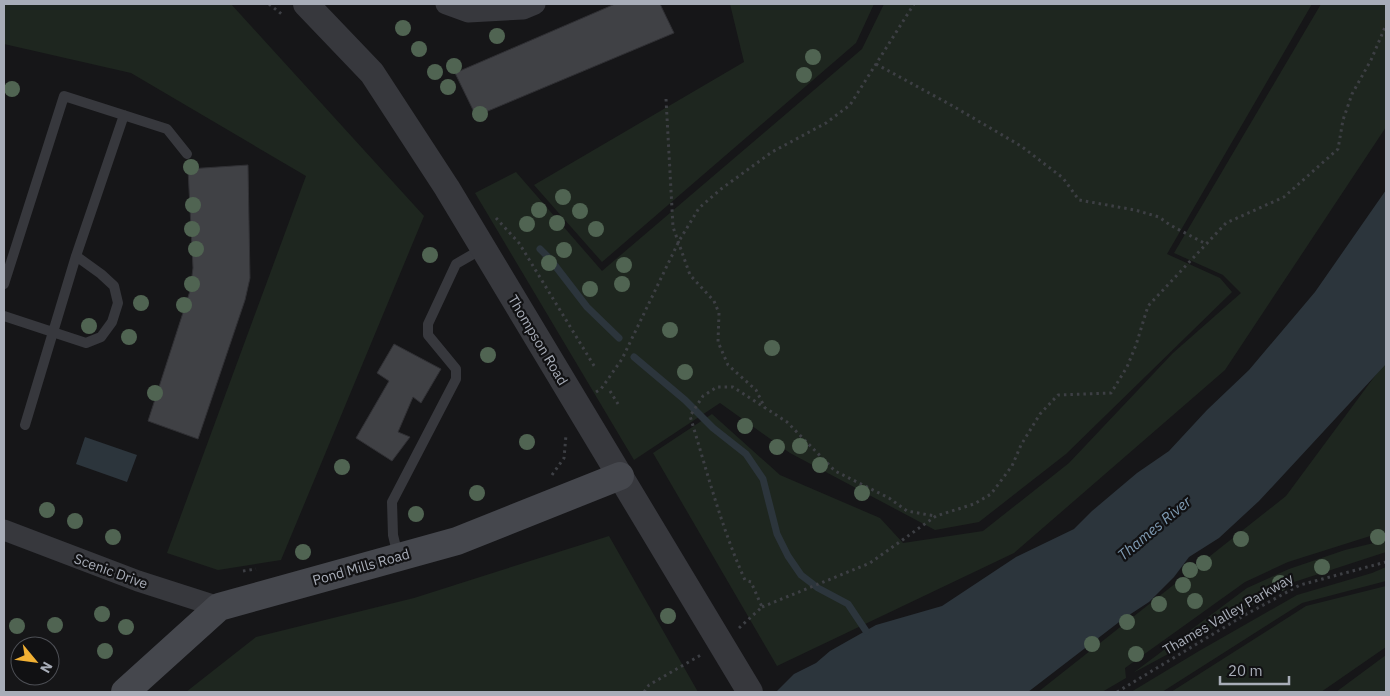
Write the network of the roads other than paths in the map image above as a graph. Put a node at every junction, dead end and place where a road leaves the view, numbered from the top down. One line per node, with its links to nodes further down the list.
1 (306, 4): 6 (street, Thompson Road)
2 (446, 4): 3 (street)
3 (536, 4)
4 (124, 115): 5 (lane); 7 (lane); 8 (lane)
5 (187, 154)
6 (483, 248): 12 (street, Thompson Road); 14 (lane)
7 (76, 256): 10 (lane); 10 (lane)
8 (4, 284)
9 (4, 316): 10 (lane)
10 (53, 332): 11 (lane)
11 (25, 425)
12 (620, 476): 14 (main road, Pond Mills Road); 17 (street, Thompson Road)
13 (4, 530): 15 (street, Scenic Drive)
14 (398, 557): 15 (main road, Pond Mills Road)
15 (219, 607): 16 (main road, Pond Mills Road)
16 (124, 692)
17 (750, 692)

